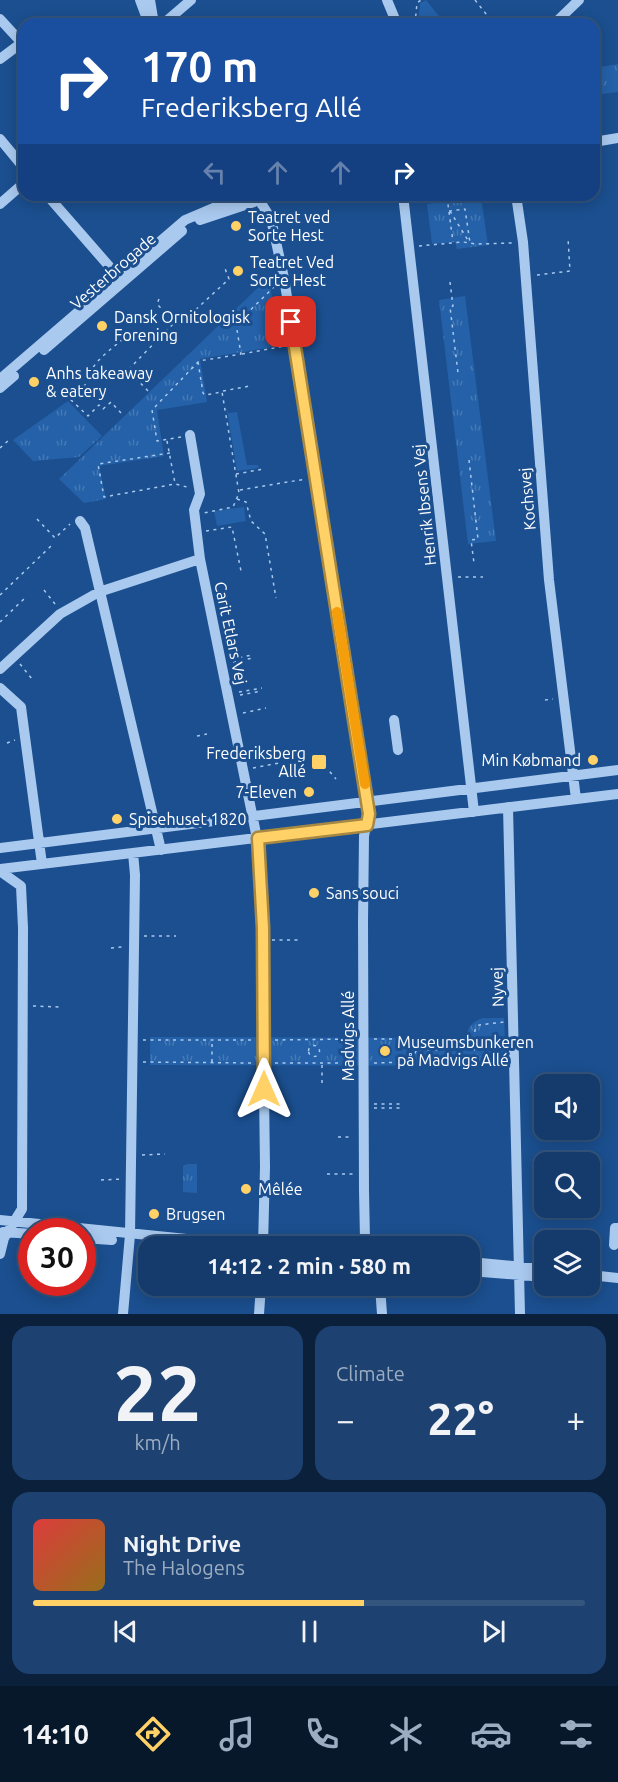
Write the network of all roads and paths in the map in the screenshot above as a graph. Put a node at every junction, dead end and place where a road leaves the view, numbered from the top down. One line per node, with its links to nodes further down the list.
1 (140, 0): 11 (street)
2 (150, 0): 12 (street)
3 (191, 0): 13 (street)
4 (387, 0): 14 (street)
5 (413, 0): 9 (path)
6 (421, 0): 9 (path)
7 (475, 0): 10 (path)
8 (579, 0): 18 (street)
9 (417, 3): 15 (path)
10 (487, 15): 16 (path); 17 (path)
11 (147, 18)
12 (153, 18)
13 (170, 18)
14 (394, 18)
15 (416, 18)
16 (486, 18)
17 (489, 18)
18 (560, 18)
19 (0, 19): 20 (street)
20 (18, 37)
21 (18, 44): 22 (street)
22 (0, 59)
23 (618, 138): 25 (street)
24 (0, 139): 26 (street)
25 (600, 141)
26 (18, 161)
27 (18, 188): 34 (street)
28 (52, 201): 44 (street)
29 (231, 201): 44 (street, Vesterbrogade)
30 (260, 201): 43 (street, Madvigs Allé)
31 (404, 201): 40 (street, Henrik Ibsens Vej)
32 (447, 201): 35 (path)
33 (517, 201): 37 (street, Kochsvej)
34 (0, 204)
35 (449, 211): 38 (path); 39 (path); 39 (path)
36 (568, 238): 42 (path)
37 (523, 242): 39 (path); 107 (street, Kochsvej)
38 (453, 243): 39 (path); 40 (path)
39 (470, 243)
40 (410, 247): 80 (street, Henrik Ibsens Vej)
41 (224, 266): 47 (path)
42 (537, 275)
43 (284, 278): 49 (street, Madvigs Allé); 50 (path)
44 (120, 279): 53 (street, Vesterbrogade); 55 (street, Vesterbrogade)
45 (450, 282): 52 (path)
46 (159, 299): 47 (path)
47 (175, 322): 56 (path)
48 (124, 338): 58 (path)
49 (294, 344): 50 (path); 67 (street, Madvigs Allé)
50 (241, 354): 51 (path)
51 (198, 362): 57 (path); 61 (path)
52 (458, 373)
53 (0, 379)
54 (250, 386): 57 (path)
55 (0, 388)
56 (148, 391)
57 (222, 392): 66 (path)
58 (121, 413)
59 (190, 435): 61 (path); 69 (street, Carit Etlars Vej)
60 (10, 439): 62 (path)
61 (167, 439): 63 (path)
62 (0, 448)
63 (170, 453): 68 (path); 68 (path)
64 (469, 460): 78 (path)
65 (264, 468): 66 (path)
66 (236, 474): 70 (path)
67 (316, 477): 70 (path); 112 (street, Madvigs Allé)
68 (175, 484): 69 (path)
69 (199, 488): 72 (street, Carit Etlars Vej)
70 (238, 491): 71 (path)
71 (236, 499): 72 (path); 86 (path)
72 (194, 514): 75 (street, Carit Etlars Vej)
73 (37, 519): 74 (path)
74 (77, 520): 83 (street)
75 (198, 533): 77 (street, Carit Etlars Vej); 79 (path)
76 (51, 546): 84 (path)
77 (200, 559): 83 (street); 91 (street, Carit Etlars Vej)
78 (474, 563)
79 (241, 571)
80 (446, 572): 81 (path); 109 (street, Henrik Ibsens Vej)
81 (483, 577)
82 (44, 590): 87 (path)
83 (99, 592): 87 (street); 117 (street)
84 (0, 595)
85 (26, 597): 88 (path)
86 (276, 598)
87 (60, 614): 89 (street)
88 (0, 622)
89 (13, 656): 92 (street); 93 (path)
90 (252, 657): 91 (path)
91 (221, 663): 96 (street, Carit Etlars Vej)
92 (0, 669)
93 (32, 679)
94 (0, 687): 119 (street)
95 (262, 690): 96 (path)
96 (228, 696): 98 (street, Carit Etlars Vej)
97 (266, 708): 98 (path)
98 (233, 717): 105 (street, Carit Etlars Vej)
99 (394, 720): 102 (street)
100 (207, 734): 101 (path)
101 (197, 736)
102 (398, 750)
103 (279, 764): 105 (path)
104 (325, 766): 108 (path)
105 (244, 770): 115 (street, Carit Etlars Vej)
106 (618, 770): 107 (street)
107 (573, 776): 109 (street); 111 (street, Kochsvej)
108 (336, 779)
109 (471, 787): 112 (street); 114 (street, Henrik Ibsens Vej)
110 (618, 794): 111 (street)
111 (576, 799): 113 (street)
112 (368, 801): 115 (street); 116 (street, Madvigs Allé)
113 (508, 807): 114 (street); 131 (street, Nyvej)
114 (474, 812): 116 (street)
115 (253, 815): 117 (street); 118 (street, Carit Etlars Vej)
116 (367, 825): 118 (street); 133 (street, Madvigs Allé)
117 (156, 827): 119 (street); 121 (street)
118 (258, 838): 121 (street); 127 (street, Carit Etlars Vej)
119 (39, 843): 120 (street); 123 (street)
120 (0, 848)
121 (161, 850): 122 (street)
122 (133, 853): 123 (street); 125 (street)
123 (42, 864): 124 (street)
124 (0, 870): 129 (street)
125 (135, 936): 126 (path); 134 (street)
126 (176, 936)
127 (264, 940): 128 (path); 136 (street, Carit Etlars Vej)
128 (298, 940)
129 (22, 1006): 130 (path); 161 (street)
130 (59, 1007)
131 (514, 1022): 138 (path); 141 (street, Nyvej)
132 (314, 1039): 133 (path); 136 (path); 137 (path)
133 (363, 1039): 139 (path); 147 (street, Madvigs Allé)
134 (133, 1040): 135 (path); 142 (street)
135 (212, 1040): 136 (path); 143 (path)
136 (264, 1040): 144 (street, Carit Etlars Vej)
137 (314, 1046): 140 (path); 140 (path)
138 (474, 1049): 139 (path); 141 (path)
139 (417, 1050): 147 (path)
140 (313, 1056): 145 (path)
141 (514, 1060): 174 (street, Nyvej)
142 (132, 1062): 143 (path); 155 (street)
143 (212, 1063): 144 (path)
144 (264, 1063): 145 (path); 164 (street, Carit Etlars Vej)
145 (313, 1063): 146 (path)
146 (322, 1063): 147 (path); 148 (path)
147 (363, 1064): 150 (street, Madvigs Allé)
148 (322, 1083)
149 (400, 1104): 150 (path)
150 (364, 1106): 151 (path); 152 (street, Madvigs Allé)
151 (400, 1108)
152 (364, 1136): 153 (path); 157 (street, Madvigs Allé)
153 (338, 1137)
154 (165, 1154): 155 (path)
155 (132, 1155): 159 (street)
156 (327, 1174): 157 (path)
157 (364, 1174): 165 (street, Madvigs Allé)
158 (101, 1180): 159 (path)
159 (132, 1180): 167 (street)
160 (0, 1220): 161 (street)
161 (16, 1221): 163 (street); 167 (street)
162 (618, 1228): 170 (street)
163 (4, 1233): 171 (street)
164 (263, 1236)
165 (365, 1236)
166 (96, 1238): 167 (street)
167 (130, 1238): 168 (street); 169 (street); 184 (street)
168 (138, 1239)
169 (138, 1239)
170 (614, 1245)
171 (0, 1254)
172 (480, 1264): 174 (street)
173 (534, 1269): 174 (street)
174 (519, 1270): 175 (street); 176 (street); 186 (street, Nyvej)
175 (480, 1271)
176 (534, 1274)
177 (600, 1276): 178 (street)
178 (618, 1278)
179 (600, 1282): 180 (street)
180 (618, 1284)
181 (260, 1296): 183 (street)
182 (381, 1296): 185 (street)
183 (259, 1312)
184 (123, 1314)
185 (382, 1314)
186 (520, 1314)

